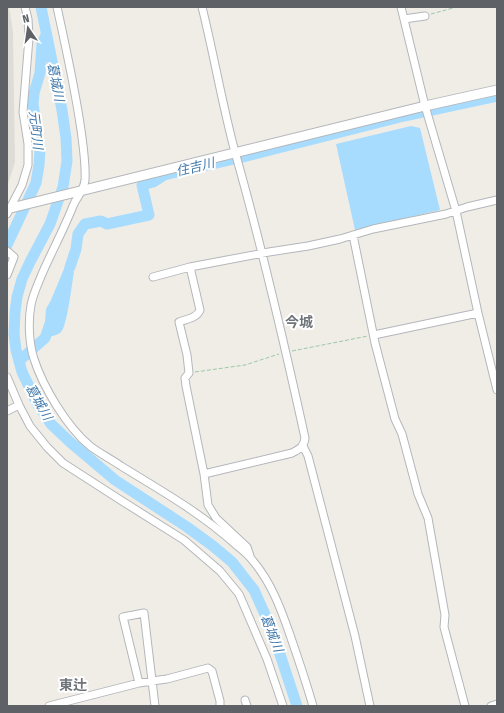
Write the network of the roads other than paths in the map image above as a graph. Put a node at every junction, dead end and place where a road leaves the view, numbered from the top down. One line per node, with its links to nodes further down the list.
1 (25, 7): 12 (street)
2 (57, 7): 10 (street)
3 (202, 7): 9 (street)
4 (401, 7): 6 (street)
5 (425, 16): 6 (street)
6 (404, 19): 8 (street)
7 (497, 90): 8 (street)
8 (426, 110): 9 (street); 13 (street)
9 (236, 156): 10 (street); 16 (street)
10 (79, 192): 12 (street); 28 (street)
11 (497, 200): 13 (street)
12 (9, 210)
13 (456, 211): 14 (street); 20 (street)
14 (353, 235): 16 (street); 21 (street)
15 (8, 252): 18 (street)
16 (263, 254): 17 (street); 26 (street)
17 (190, 267): 19 (street); 27 (street)
18 (7, 274)
19 (153, 277)
20 (478, 313): 21 (street); 23 (street)
21 (374, 335): 38 (street)
22 (7, 377): 24 (street)
23 (497, 390)
24 (19, 405): 25 (street); 35 (street)
25 (7, 411)
26 (303, 446): 27 (street); 37 (street)
27 (204, 474): 28 (street)
28 (251, 558): 36 (street)
29 (152, 680): 30 (street); 30 (street); 33 (street); 34 (street)
30 (139, 683): 32 (street)
31 (497, 704): 39 (street)
32 (49, 706)
33 (155, 706)
34 (220, 706)
35 (283, 706)
36 (313, 706)
37 (370, 706)
38 (465, 706)
39 (491, 706)

